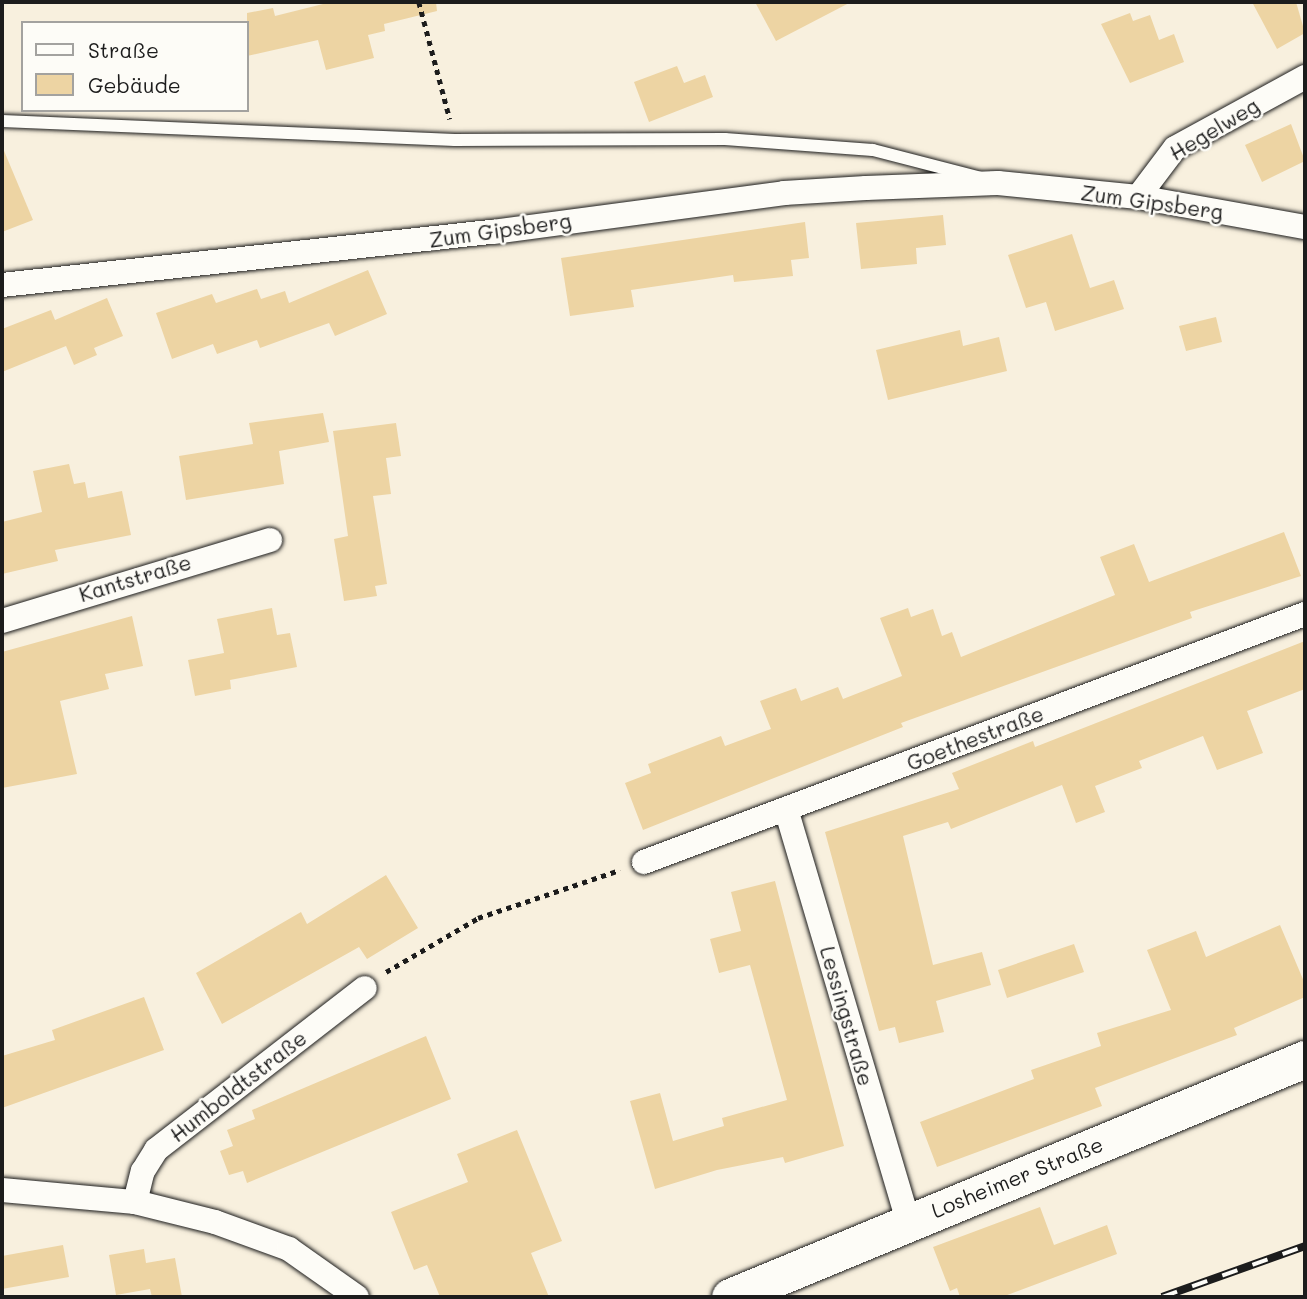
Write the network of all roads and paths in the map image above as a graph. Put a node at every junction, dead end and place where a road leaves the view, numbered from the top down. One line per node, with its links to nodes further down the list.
1 (419, 2): 4 (path)
2 (1305, 77): 6 (street, Hegelweg)
3 (2, 121): 4 (lane, Zum Gipsberg)
4 (455, 140): 5 (lane, Zum Gipsberg)
5 (998, 183): 6 (street, Zum Gipsberg); 8 (street, Zum Gipsberg)
6 (1138, 197): 7 (street, Zum Gipsberg)
7 (1305, 228)
8 (2, 285)
9 (270, 540): 11 (street, Kantstraße)
10 (1305, 614): 12 (street, Goethestraße)
11 (2, 621)
12 (786, 809): 13 (street, Goethestraße); 18 (street, Lessingstraße)
13 (644, 862): 14 (path)
14 (365, 988): 17 (street, Humboldtstraße)
15 (1305, 1059): 18 (main road, Losheimer Straße)
16 (2, 1190): 17 (street)
17 (135, 1202): 19 (street)
18 (908, 1222): 20 (main road, Losheimer Straße)
19 (357, 1297)
20 (730, 1297)

